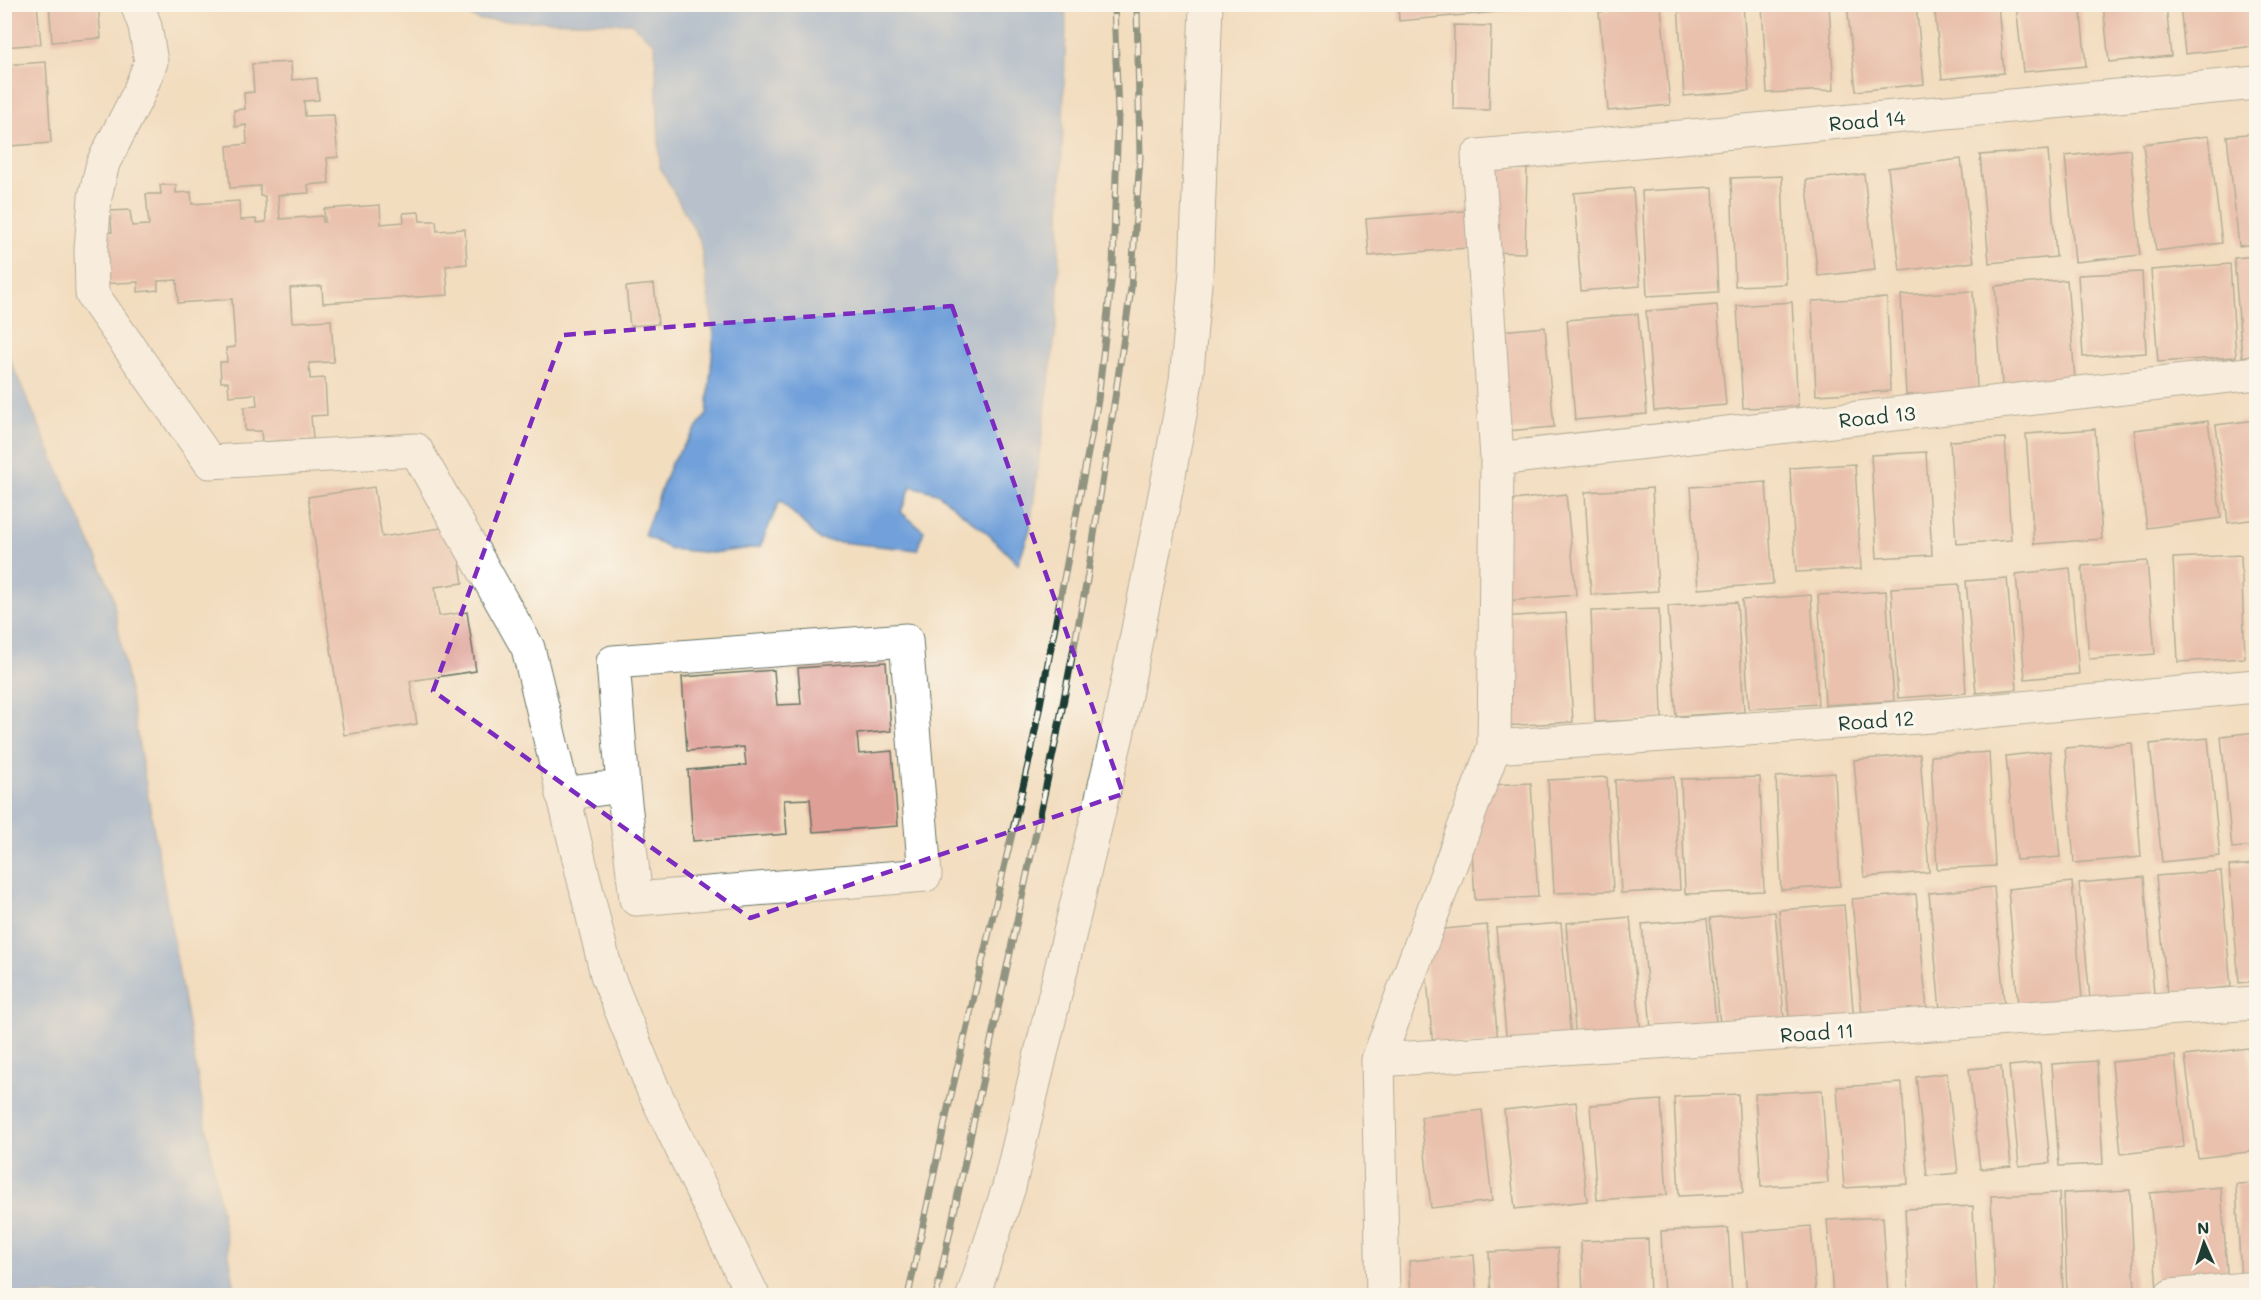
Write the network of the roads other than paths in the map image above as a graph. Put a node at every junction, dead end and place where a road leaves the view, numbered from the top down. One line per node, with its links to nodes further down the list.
1 (137, 4): 9 (street)
2 (1206, 4): 14 (street)
3 (2256, 83): 5 (street, Road 14)
4 (2256, 373): 5 (street, Road 13)
5 (1497, 459): 7 (street)
6 (2256, 686): 7 (street, Road 12)
7 (1494, 747): 11 (street)
8 (623, 786): 8 (street); 9 (street)
9 (562, 794): 13 (street)
10 (2256, 1003): 11 (street, Road 11)
11 (1378, 1060): 15 (street)
12 (2256, 1288): 16 (street)
13 (753, 1296)
14 (974, 1296)
15 (1383, 1296)
16 (2171, 1296)

